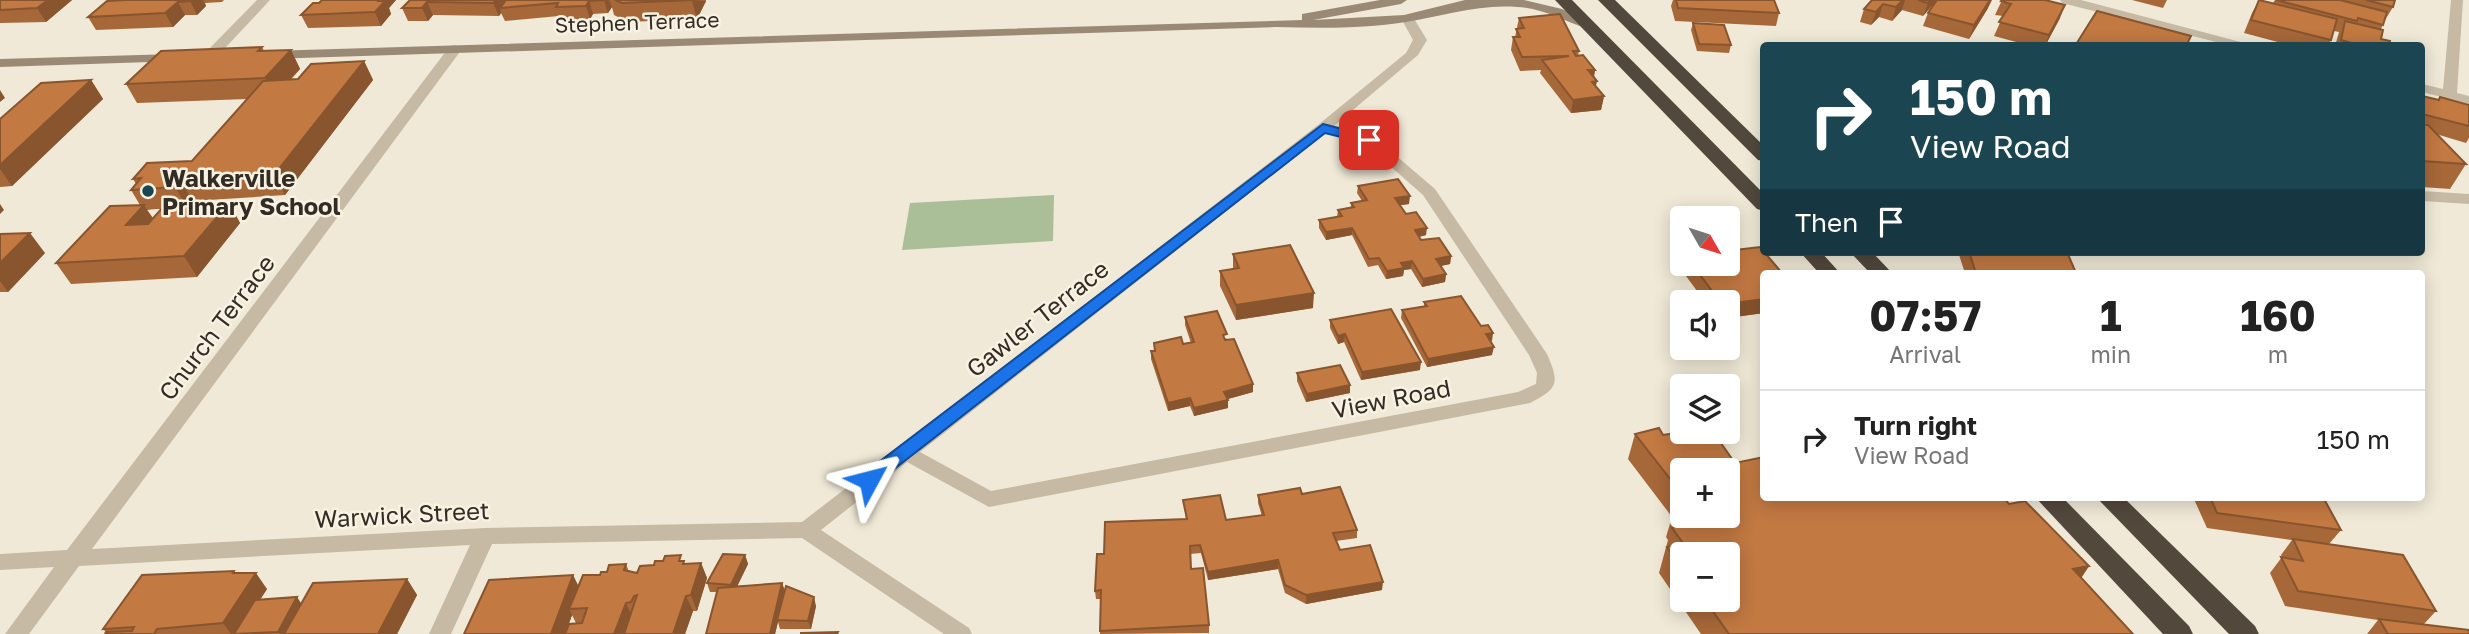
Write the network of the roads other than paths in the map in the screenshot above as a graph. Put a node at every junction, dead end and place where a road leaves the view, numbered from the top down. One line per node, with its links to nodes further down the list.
1 (264, 0): 14 (street)
2 (1401, 0): 10 (main road, Stephen Terrace)
3 (1478, 0): 8 (main road, Stephen Terrace)
4 (1563, 0): 11 (highway)
5 (1606, 0): 20 (highway)
6 (2066, 0): 12 (street)
7 (2457, 0): 17 (street)
8 (1462, 6): 9 (main road, Stephen Terrace); 11 (main road)
9 (1408, 20): 10 (main road, Stephen Terrace); 19 (street, Gawler Terrace)
10 (1276, 23): 13 (main road, Stephen Terrace)
11 (1589, 25): 23 (highway)
12 (2234, 42)
13 (455, 49): 14 (main road, Stephen Terrace); 33 (street, Church Terrace)
14 (209, 57): 15 (main road, Stephen Terrace)
15 (0, 63)
16 (2425, 89): 17 (street)
17 (2450, 95): 18 (street)
18 (2469, 100)
19 (1323, 128): 28 (street, Gawler Terrace); 28 (street, View Road)
20 (1760, 152)
21 (2425, 195): 22 (street)
22 (2469, 199)
23 (1760, 201)
24 (1814, 256): 26 (highway)
25 (1864, 256): 27 (highway)
26 (1827, 270)
27 (1879, 270)
28 (904, 452): 31 (street, Gawler Terrace)
29 (2052, 501): 38 (highway)
30 (2112, 501): 39 (highway)
31 (806, 530): 32 (street, Warwick Street); 37 (street)
32 (485, 536): 33 (street, Warwick Street); 36 (street)
33 (73, 559): 34 (street, Warwick Street); 35 (street, Church Terrace)
34 (0, 562)
35 (16, 634)
36 (440, 634)
37 (961, 634)
38 (2180, 634)
39 (2246, 634)

